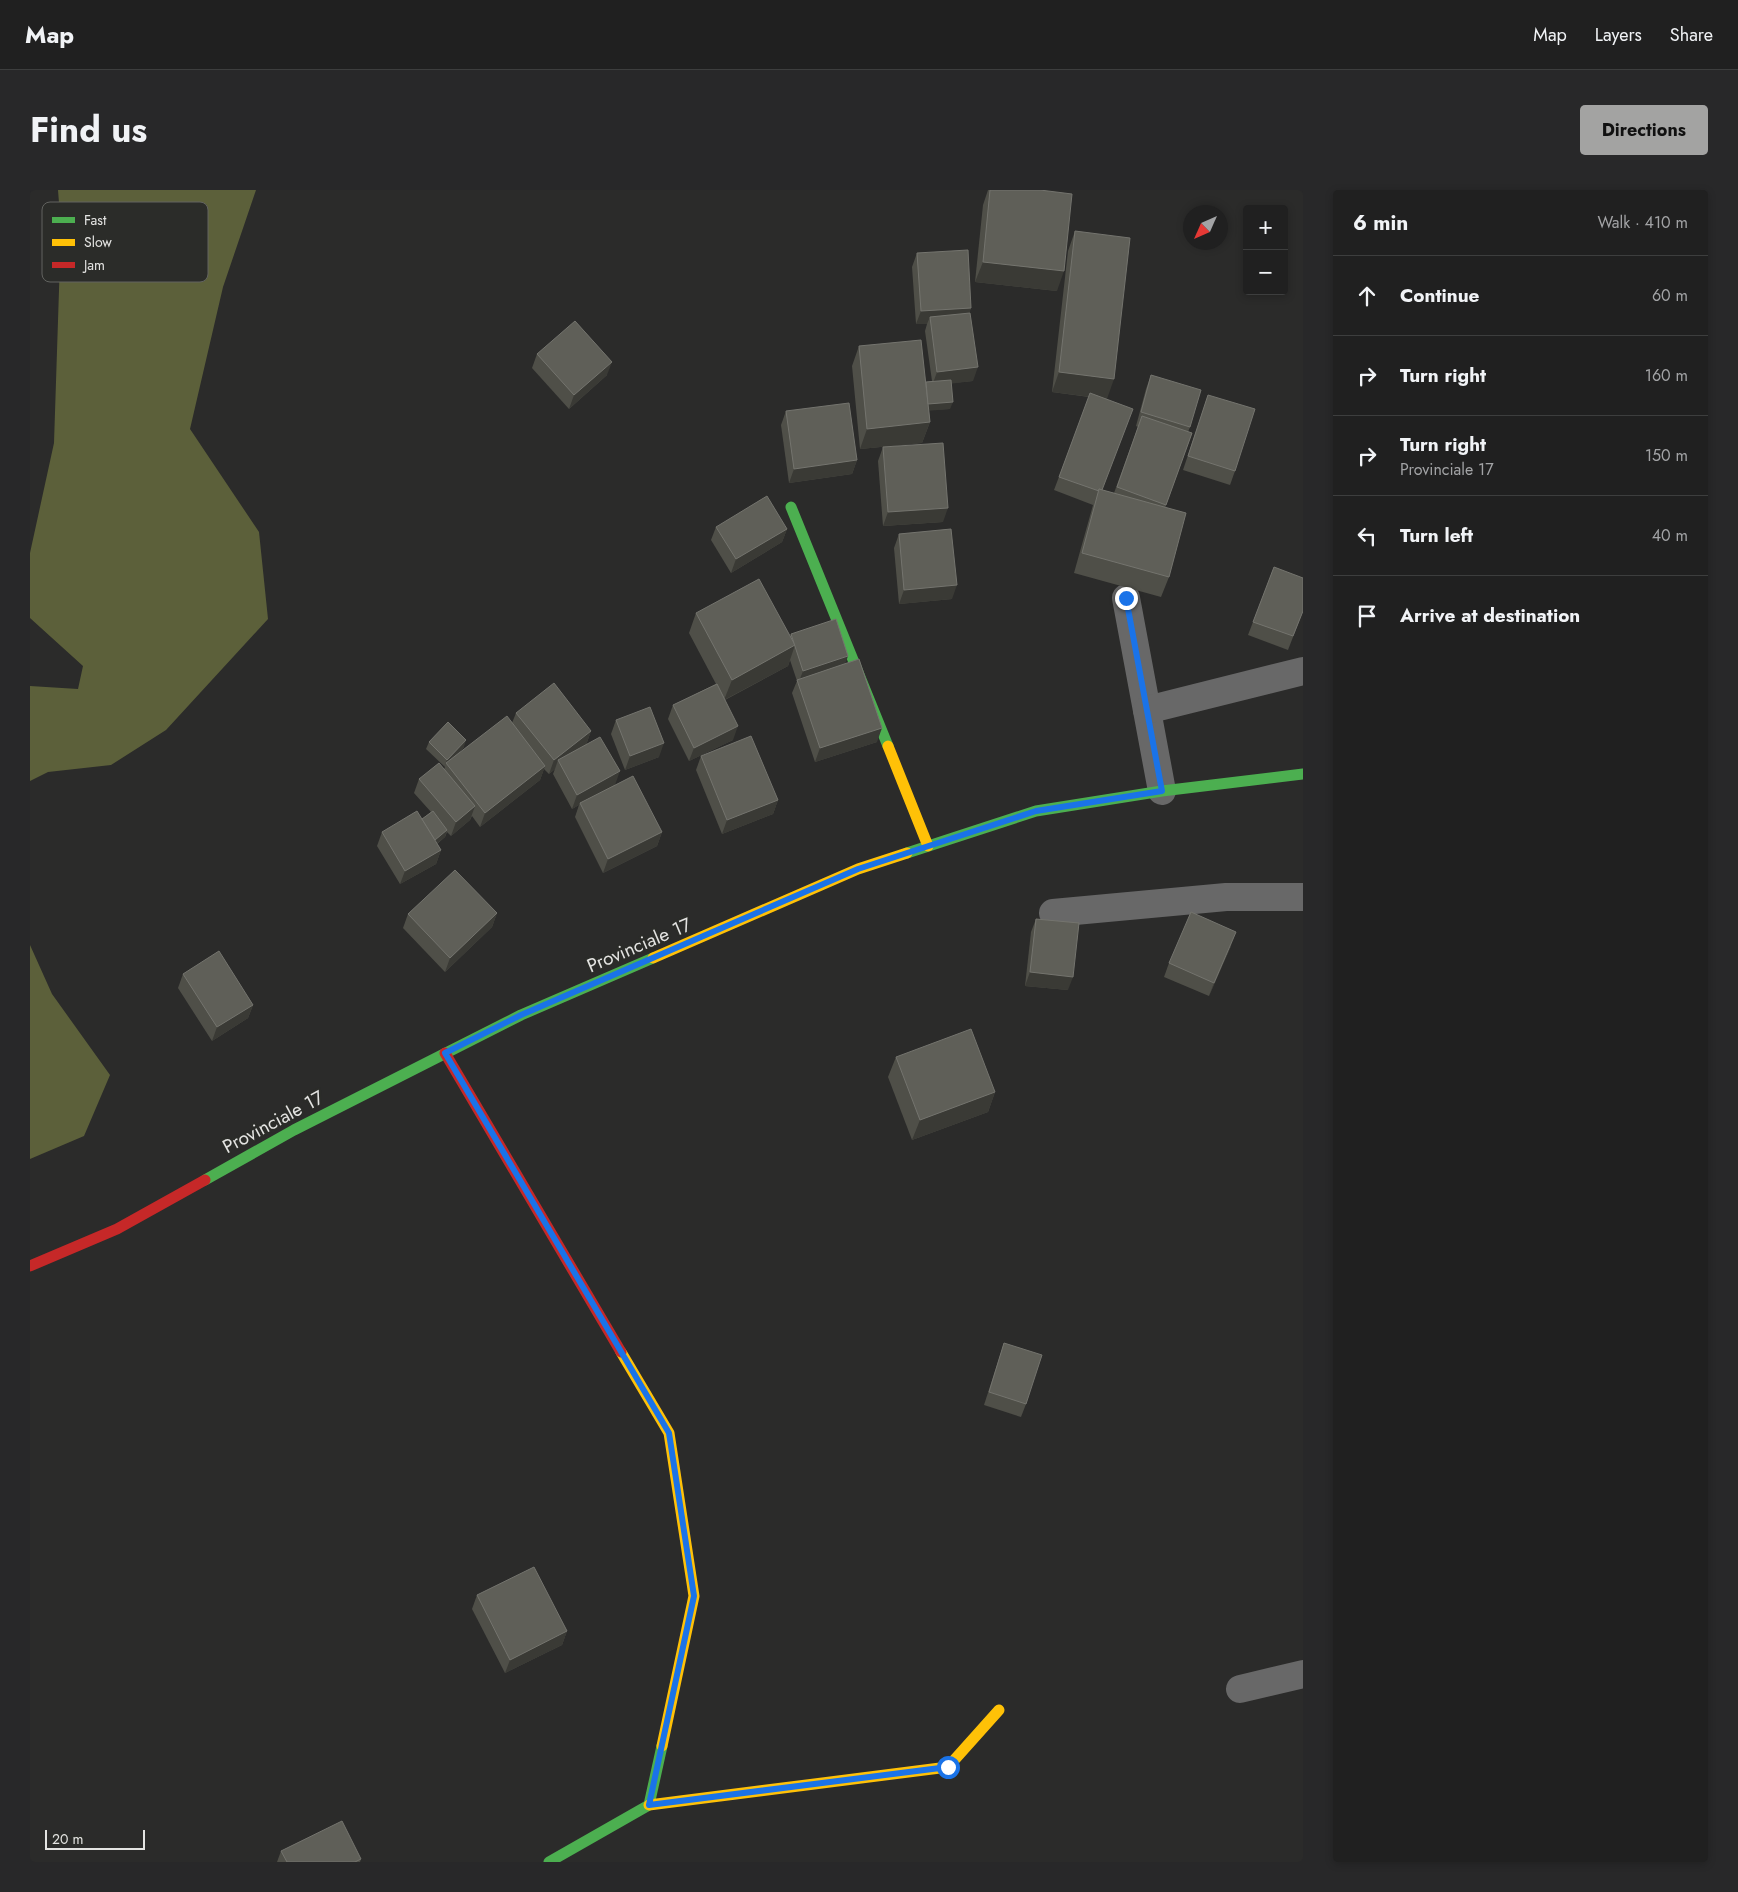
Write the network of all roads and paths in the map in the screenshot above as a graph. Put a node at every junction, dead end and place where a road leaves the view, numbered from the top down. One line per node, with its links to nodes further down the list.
1 (791, 507): 7 (street)
2 (1126, 598): 4 (street)
3 (1303, 671): 4 (street)
4 (1147, 710): 6 (street)
5 (1303, 774): 6 (street, Provinciale 17)
6 (1162, 791): 7 (street, Provinciale 17)
7 (928, 846): 10 (street, Provinciale 17)
8 (1303, 897): 9 (street)
9 (1053, 913)
10 (445, 1053): 11 (street, Provinciale 17); 15 (street)
11 (30, 1266)
12 (1303, 1674): 13 (street)
13 (1240, 1689)
14 (1000, 1710): 15 (street)
15 (649, 1805): 16 (street)
16 (549, 1862)

